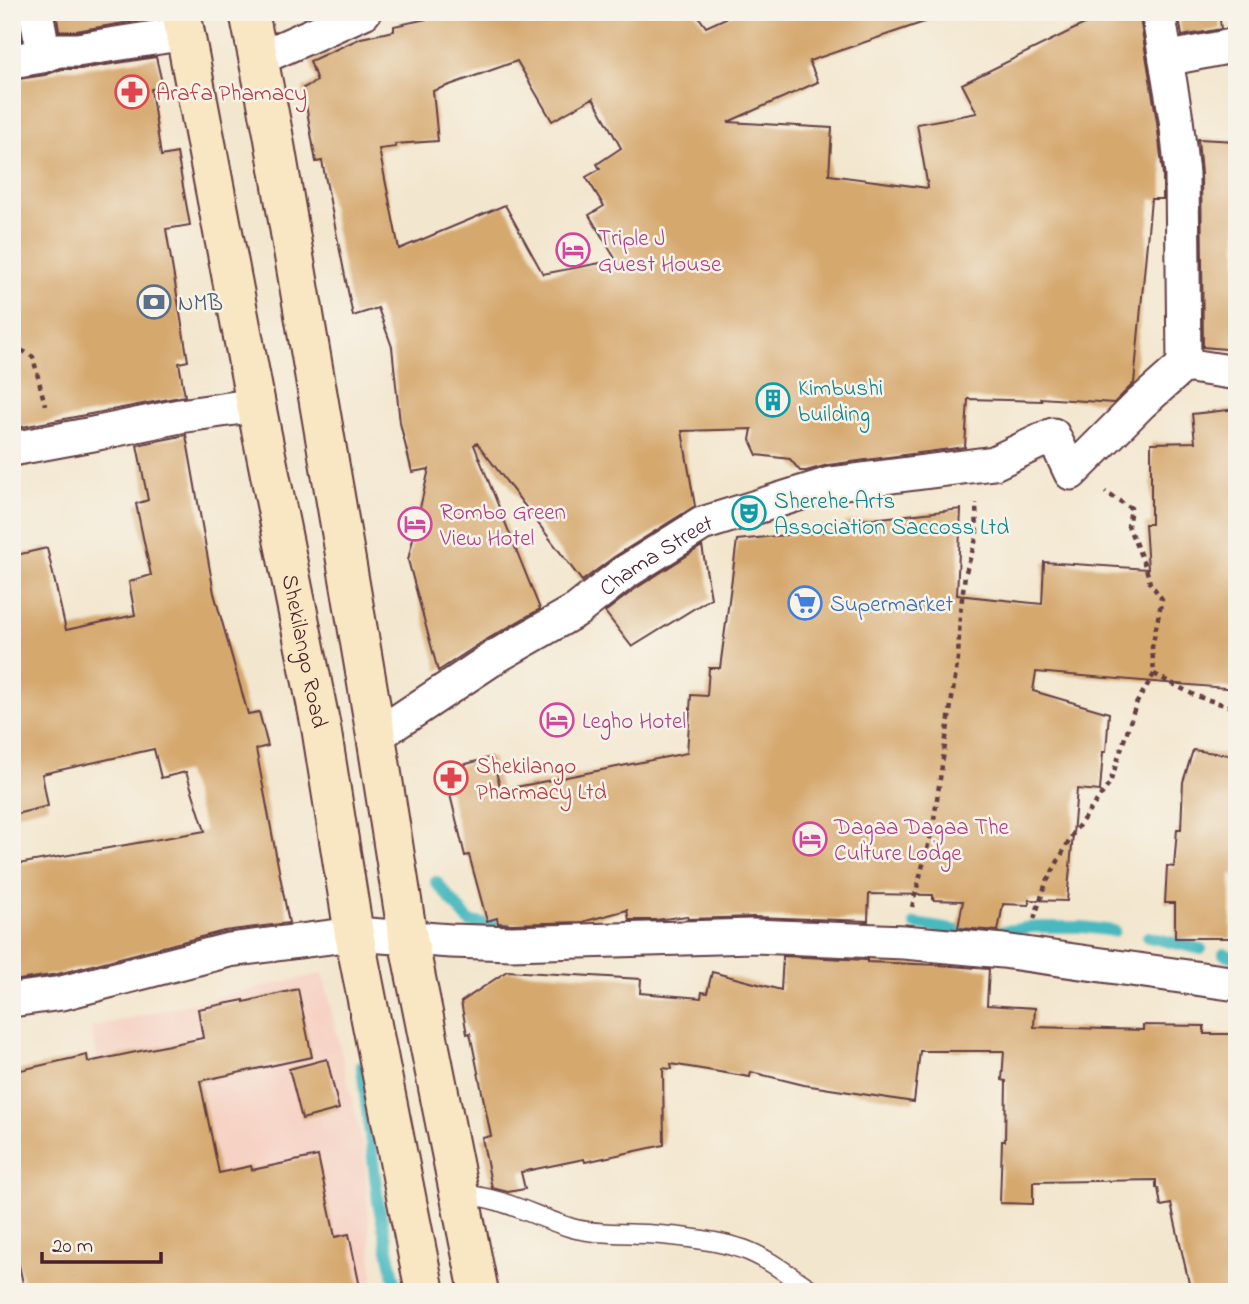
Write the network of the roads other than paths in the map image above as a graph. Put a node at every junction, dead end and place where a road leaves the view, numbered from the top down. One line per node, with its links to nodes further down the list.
1 (36, 12): 7 (street)
2 (249, 12): 8 (main road)
3 (364, 12): 8 (street)
4 (1158, 12): 9 (street)
5 (183, 20): 7 (street); 10 (street); 13 (main road, Shekilango Road)
6 (1237, 45): 9 (street)
7 (27, 48)
8 (258, 59): 15 (main road)
9 (1166, 59): 11 (street)
10 (12, 61)
11 (1184, 365): 12 (street); 15 (street, Chama Street)
12 (1237, 373)
13 (256, 405): 14 (street); 16 (main road, Shekilango Road)
14 (12, 449)
15 (376, 736): 17 (main road)
16 (354, 934): 17 (street); 19 (street); 22 (main road, Shekilango Road)
17 (408, 938): 18 (street); 20 (main road)
18 (1237, 984)
19 (12, 1000)
20 (460, 1194): 21 (lane); 23 (main road)
21 (812, 1290)
22 (425, 1292)
23 (479, 1292)

